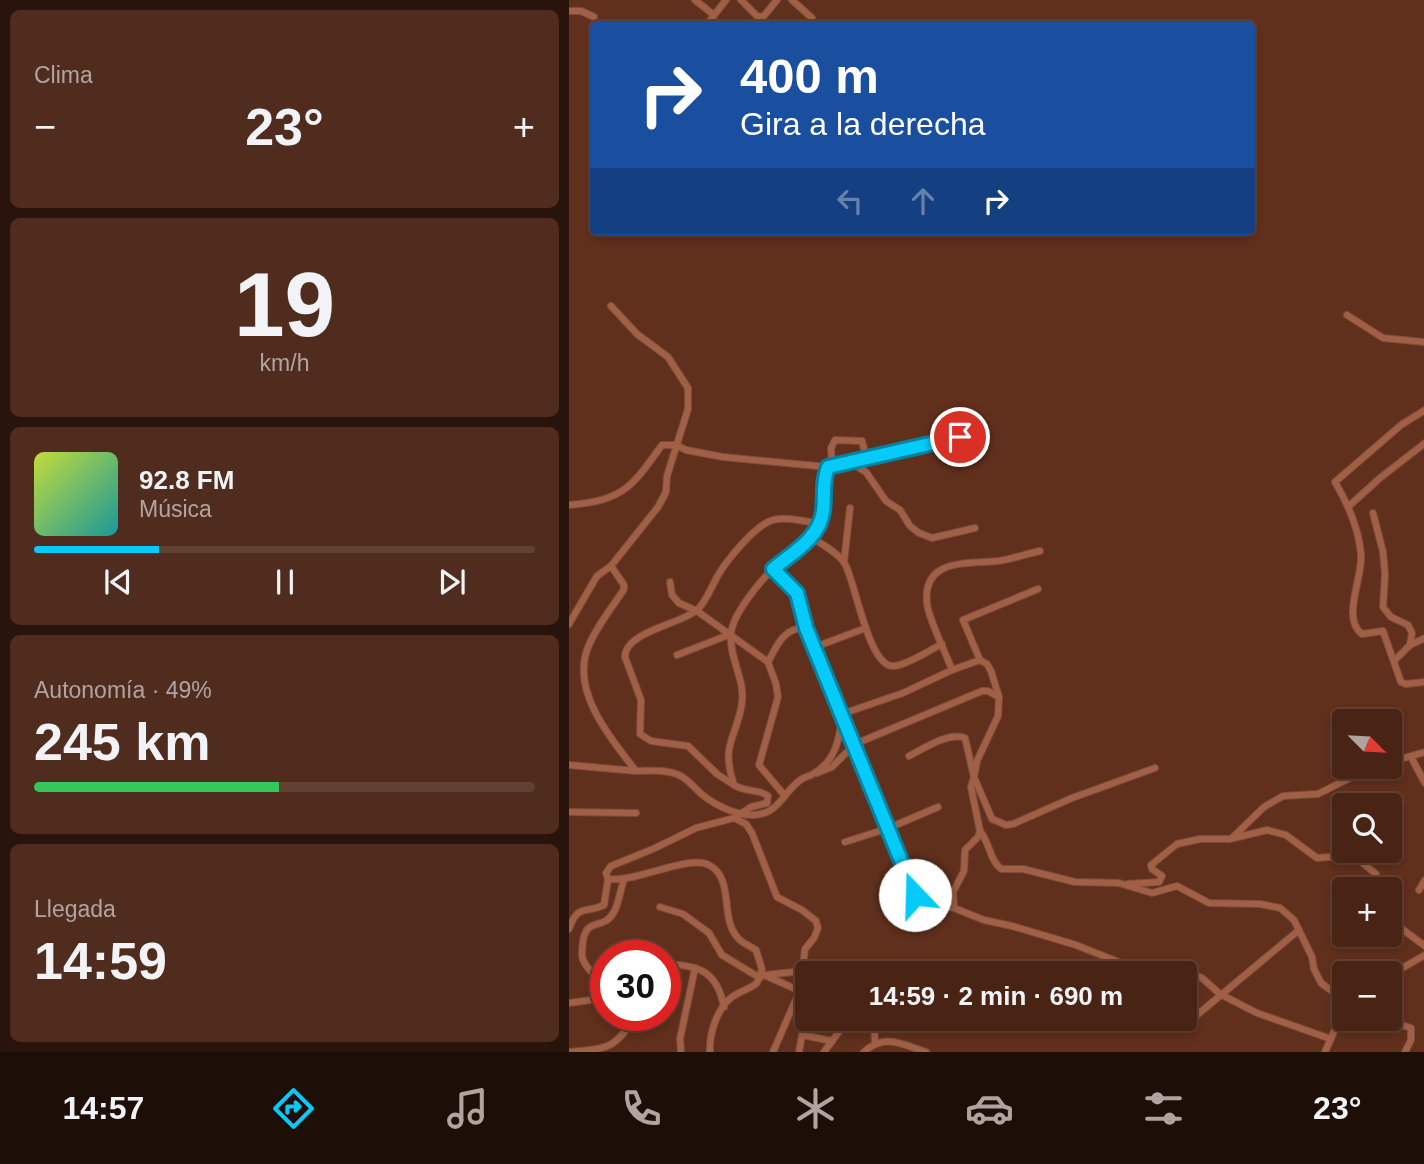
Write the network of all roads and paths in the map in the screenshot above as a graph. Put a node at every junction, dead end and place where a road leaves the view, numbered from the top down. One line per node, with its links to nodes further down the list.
1 (695, 0): 7 (street)
2 (726, 0): 7 (street)
3 (741, 0): 4 (street)
4 (777, 0)
5 (792, 0): 9 (street)
6 (569, 11): 8 (street)
7 (714, 16): 10 (street)
8 (594, 17)
9 (812, 18)
10 (710, 21)
11 (611, 306): 17 (street)
12 (1347, 315): 13 (street)
13 (1424, 342)
14 (1424, 410): 22 (street)
15 (985, 432): 18 (street)
16 (1424, 443): 22 (street)
17 (676, 445): 20 (street); 21 (street); 30 (street)
18 (867, 457): 19 (street); 20 (street)
19 (848, 461): 20 (street); 26 (street)
20 (830, 466): 25 (street)
21 (569, 505)
22 (1349, 506): 45 (street)
23 (850, 508): 29 (street)
24 (1373, 513): 41 (street)
25 (820, 524): 27 (street); 34 (street)
26 (975, 528)
27 (811, 537): 29 (street); 31 (street)
28 (1040, 551): 40 (street)
29 (844, 562): 37 (street)
30 (612, 566): 35 (street); 58 (street)
31 (773, 569): 36 (street); 38 (street)
32 (670, 582): 34 (street)
33 (1038, 589): 44 (street)
34 (697, 611): 38 (street); 63 (street)
35 (569, 624)
36 (806, 628): 42 (street); 46 (street)
37 (866, 628): 40 (street); 42 (street)
38 (731, 634): 43 (street); 46 (street); 63 (street)
39 (1424, 638): 41 (street)
40 (942, 644): 47 (street)
41 (1410, 645): 45 (street)
42 (815, 646): 50 (street)
43 (677, 655)
44 (980, 660): 47 (street); 49 (street)
45 (1394, 661): 48 (street)
46 (768, 662): 64 (street)
47 (952, 670): 50 (street)
48 (1424, 682)
49 (999, 697): 51 (street); 60 (street)
50 (843, 714): 51 (street); 59 (street)
51 (855, 744): 59 (street); 69 (street)
52 (1424, 752): 54 (street)
53 (909, 756): 60 (street)
54 (1411, 757): 55 (street); 62 (street)
55 (1402, 759)
56 (569, 765): 58 (street)
57 (1155, 768): 60 (street)
58 (637, 771): 68 (street)
59 (812, 775): 64 (street)
60 (974, 777): 70 (street)
61 (1348, 779): 71 (street)
62 (1424, 783)
63 (734, 785): 68 (street)
64 (785, 796): 68 (street)
65 (938, 807): 69 (street)
66 (569, 812): 67 (street)
67 (636, 813)
68 (737, 816): 74 (street); 86 (street)
69 (889, 828): 72 (street); 80 (street)
70 (980, 831): 77 (street); 80 (street)
71 (1230, 839): 73 (street); 77 (street)
72 (845, 842)
73 (1377, 877)
74 (608, 880): 75 (street); 81 (street)
75 (624, 880): 91 (street); 95 (street)
76 (1424, 880): 78 (street)
77 (1119, 883): 83 (street)
78 (1419, 890)
79 (660, 907): 91 (street)
80 (954, 908): 94 (street)
81 (569, 929)
82 (1402, 929): 84 (street)
83 (1299, 930): 93 (street); 94 (street)
84 (1424, 946)
85 (1424, 955): 89 (street)
86 (803, 961)
87 (681, 965): 88 (street)
88 (696, 968): 96 (street); 110 (street)
89 (1402, 968)
90 (795, 972): 91 (street)
91 (762, 976): 92 (street); 96 (street)
92 (795, 989)
93 (1332, 991)
94 (1220, 994): 98 (street); 106 (street)
95 (569, 1003)
96 (724, 1007): 111 (street)
97 (795, 1009): 112 (street)
98 (1197, 1014)
99 (1402, 1025): 118 (street)
100 (625, 1031): 109 (street)
101 (804, 1031): 105 (street)
102 (839, 1031): 107 (street)
103 (875, 1031): 108 (street)
104 (1335, 1031): 106 (street)
105 (802, 1035): 107 (street); 113 (street)
106 (1331, 1040): 117 (street)
107 (832, 1041): 114 (street)
108 (875, 1042): 115 (street); 116 (street)
109 (569, 1052)
110 (681, 1052)
111 (710, 1052)
112 (773, 1052)
113 (799, 1052)
114 (823, 1052)
115 (864, 1052)
116 (926, 1052)
117 (1325, 1052)
118 (1405, 1052)

